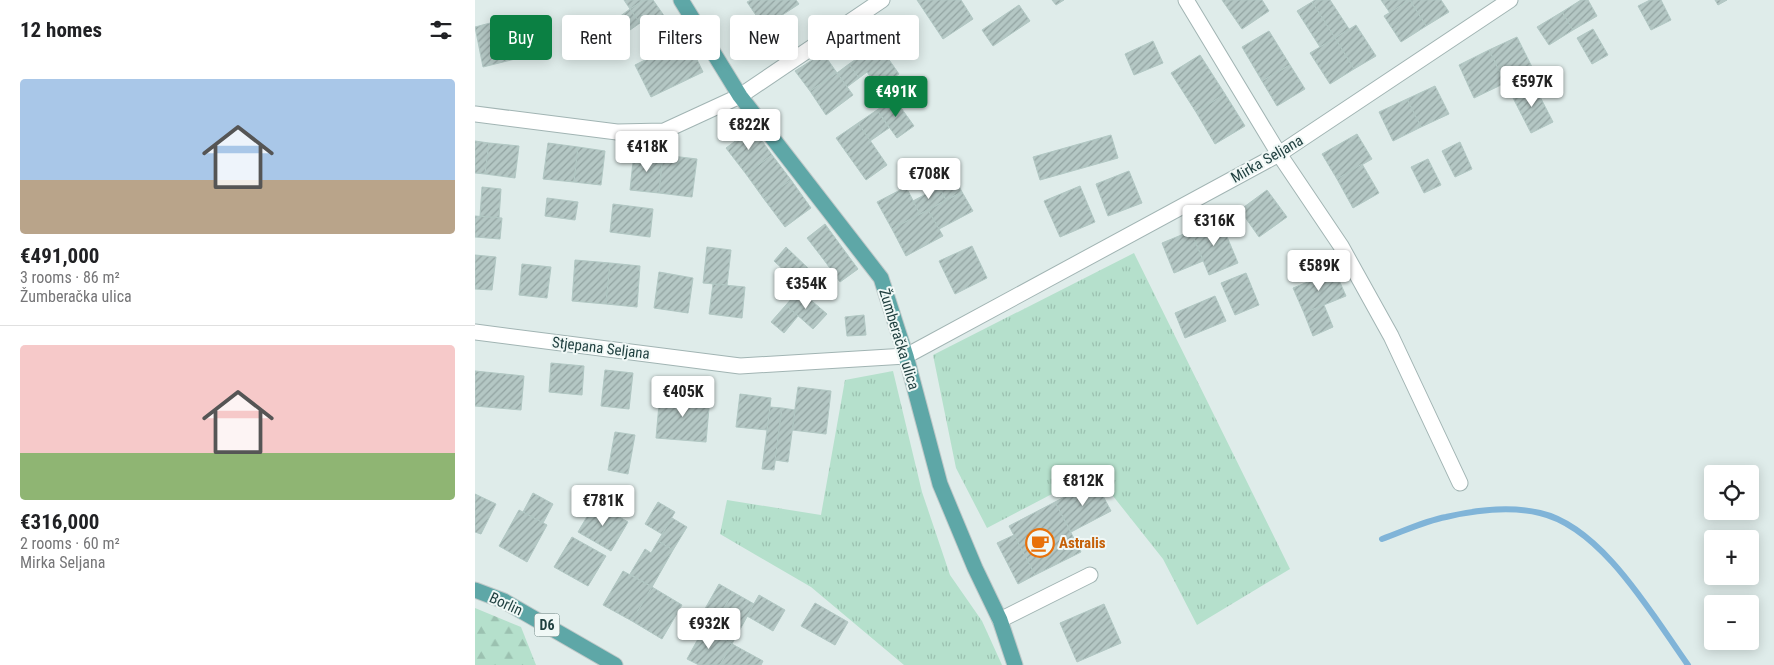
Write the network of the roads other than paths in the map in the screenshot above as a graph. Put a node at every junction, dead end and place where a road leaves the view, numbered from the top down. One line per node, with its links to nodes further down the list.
1 (681, 0): 5 (main road, Žumberačka ulica)
2 (882, 0): 5 (street)
3 (1186, 0): 7 (street)
4 (1510, 0): 7 (street, Mirka Seljana)
5 (740, 96): 6 (street); 9 (main road, Žumberačka ulica)
6 (475, 114)
7 (1279, 154): 9 (street, Mirka Seljana); 10 (street)
8 (475, 332): 9 (street, Stjepana Seljana)
9 (906, 356): 13 (main road, Žumberačka ulica)
10 (1460, 484)
11 (1090, 575): 13 (street)
12 (475, 590): 14 (main road, Borlin / D6)
13 (1000, 620): 15 (main road, Žumberačka ulica)
14 (615, 665)
15 (1015, 665)

